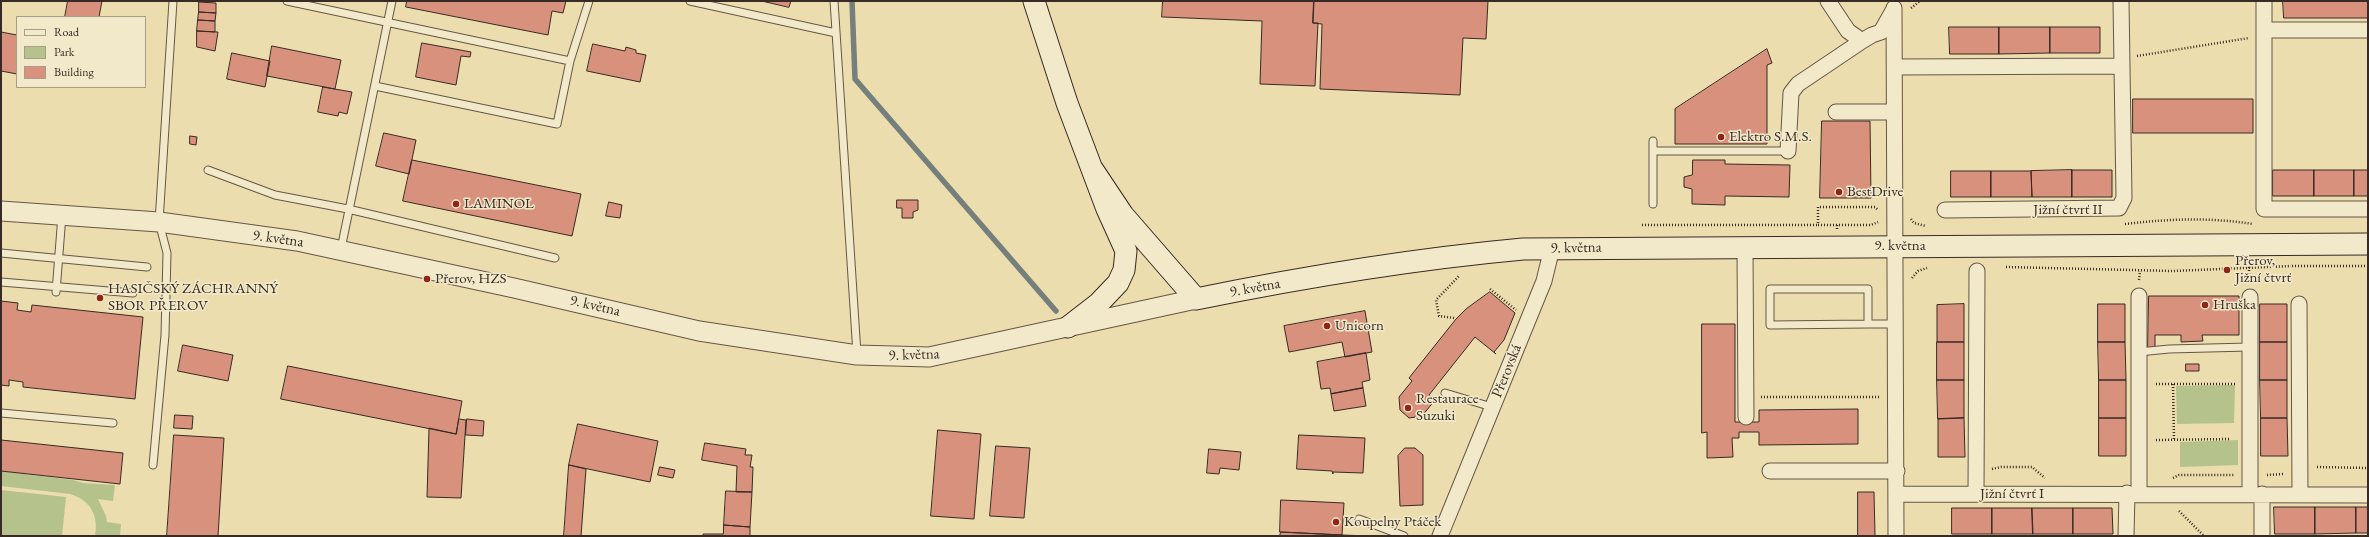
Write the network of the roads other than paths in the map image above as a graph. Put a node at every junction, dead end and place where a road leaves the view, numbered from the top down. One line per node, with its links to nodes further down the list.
1 (173, 1): 34 (lane)
2 (287, 1): 12 (lane)
3 (392, 1): 12 (lane)
4 (588, 1): 17 (lane)
5 (690, 1): 14 (lane)
6 (834, 1): 14 (lane)
7 (1034, 1): 27 (main road)
8 (1828, 1): 16 (street)
9 (2121, 1): 18 (street, Jižní čtvrť II)
10 (2264, 1): 15 (street)
11 (1897, 5): 16 (street); 19 (street)
12 (388, 23): 17 (lane); 20 (lane)
13 (2368, 30): 15 (street)
14 (836, 33): 57 (lane)
15 (2265, 33): 29 (street)
16 (1862, 41): 25 (street)
17 (570, 61): 20 (lane)
18 (2121, 62): 19 (street); 31 (street, Jižní čtvrť II)
19 (1896, 67): 22 (street)
20 (375, 86): 30 (lane)
21 (1836, 112): 22 (street)
22 (1894, 112): 37 (street)
23 (1653, 141): 24 (lane)
24 (1653, 151): 25 (lane); 28 (lane)
25 (1788, 151)
26 (208, 170): 30 (lane)
27 (1093, 170): 50 (main road); 54 (main road)
28 (1653, 204)
29 (2368, 209)
30 (348, 210): 39 (lane); 41 (lane)
31 (1945, 210)
32 (1, 211): 33 (street, 9. května)
33 (62, 215): 34 (street, 9. května); 42 (lane)
34 (159, 222): 39 (street, 9. května); 63 (lane)
35 (2368, 244): 37 (main road, 9. května)
36 (1745, 246): 37 (main road, 9. května); 38 (main road, 9. května); 61 (street)
37 (1896, 246): 53 (street)
38 (1552, 248): 50 (main road, 9. května); 59 (street, Přerovská)
39 (341, 249): 57 (street, 9. května)
40 (1, 253): 42 (lane)
41 (555, 258)
42 (59, 259): 43 (lane); 46 (lane)
43 (148, 267)
44 (1976, 271): 68 (street)
45 (1, 282): 46 (lane)
46 (56, 289): 47 (lane)
47 (133, 293)
48 (2139, 296): 56 (street)
49 (2250, 297): 55 (street)
50 (1196, 299): 54 (street, 9. května)
51 (2299, 304): 70 (street)
52 (1868, 324): 52 (lane); 53 (lane)
53 (1896, 324): 65 (street)
54 (1068, 327): 57 (street, 9. května)
55 (2249, 348): 56 (lane); 69 (street)
56 (2139, 352): 66 (street)
57 (857, 355)
58 (1445, 393): 59 (lane)
59 (1492, 407): 74 (street, Přerovská)
60 (1, 413): 62 (lane)
61 (1746, 417)
62 (113, 423)
63 (153, 465)
64 (1770, 471): 65 (street)
65 (1897, 471): 67 (street)
66 (2133, 493): 68 (street, Jižní čtvrť I); 69 (street, Jižní čtvrť I); 76 (street)
67 (1897, 494): 68 (street, Jižní čtvrť I); 75 (street)
68 (1976, 494)
69 (2256, 494): 70 (street, Jižní čtvrť I); 77 (street)
70 (2300, 494): 71 (street, Jižní čtvrť I)
71 (2368, 494)
72 (1359, 519): 73 (lane)
73 (1404, 536)
74 (1440, 536)
75 (1896, 536)
76 (2126, 536)
77 (2262, 536)

